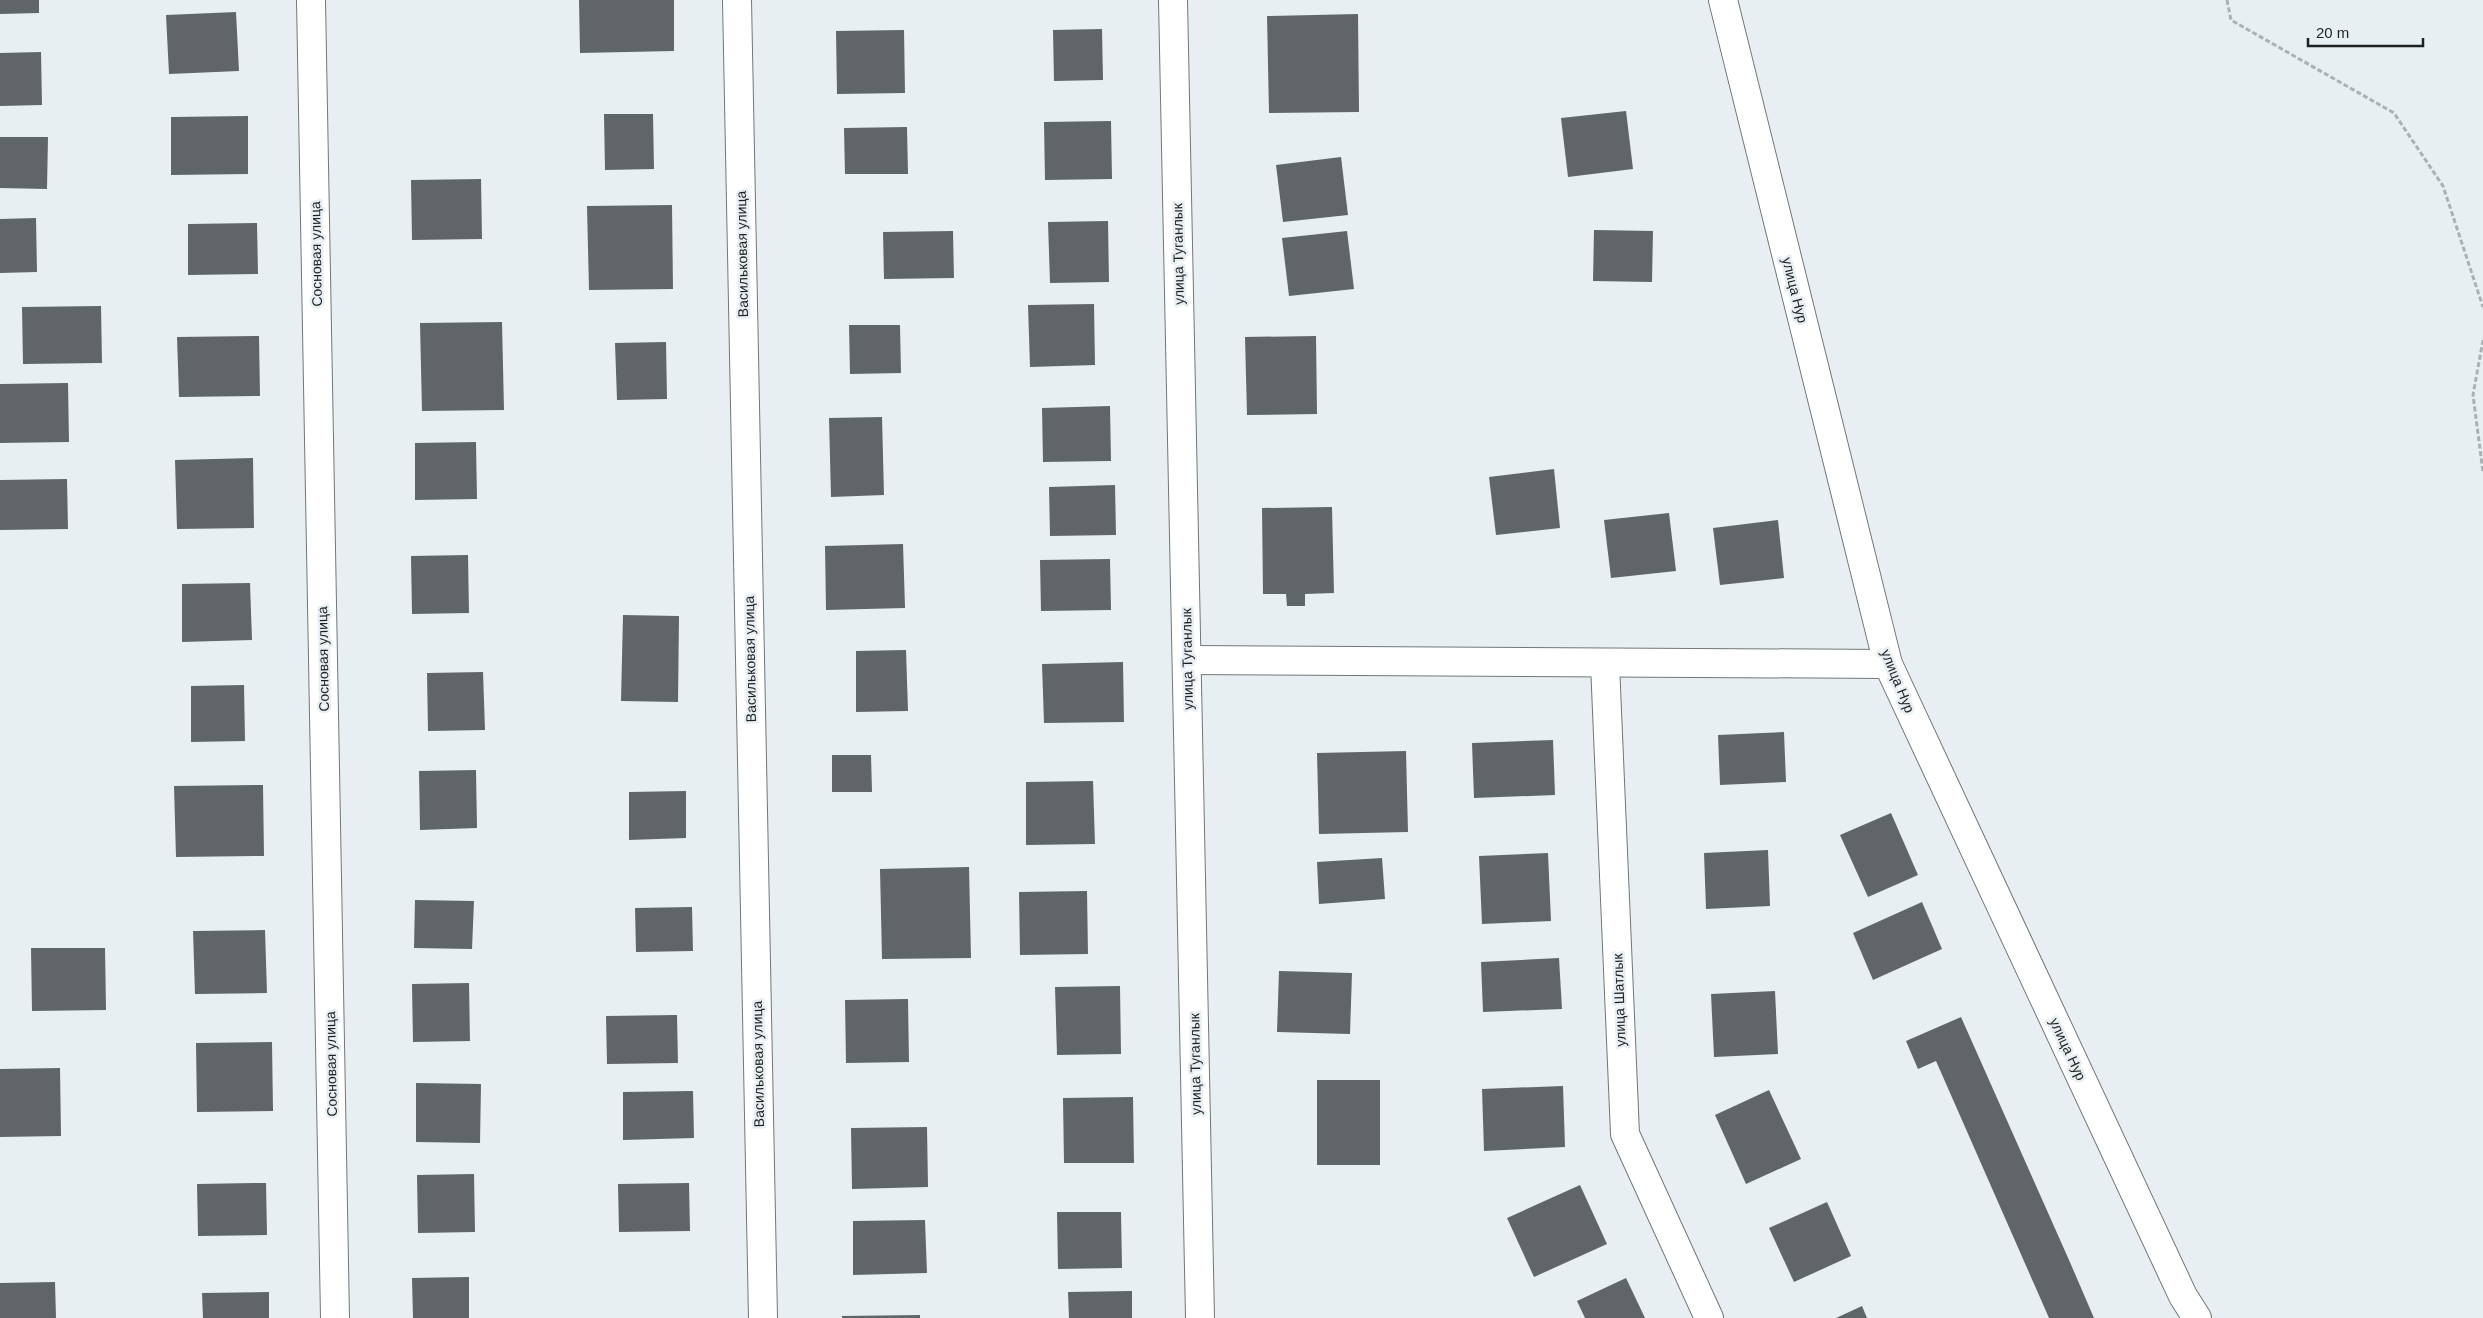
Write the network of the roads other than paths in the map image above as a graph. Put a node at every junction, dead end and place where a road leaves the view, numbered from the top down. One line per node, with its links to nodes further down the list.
1 (311, 0): 8 (street, Сосновая улица)
2 (737, 0): 9 (street, Васильковая улица)
3 (1172, 0): 5 (street, улица Туганлык)
4 (1723, 0): 7 (street, улица Нур)
5 (1187, 660): 6 (street); 10 (street, улица Туганлык)
6 (1605, 664): 7 (street); 11 (street, улица Шатлык)
7 (1888, 664): 12 (street, улица Нур)
8 (335, 1318)
9 (763, 1318)
10 (1200, 1318)
11 (1709, 1318)
12 (2197, 1318)

